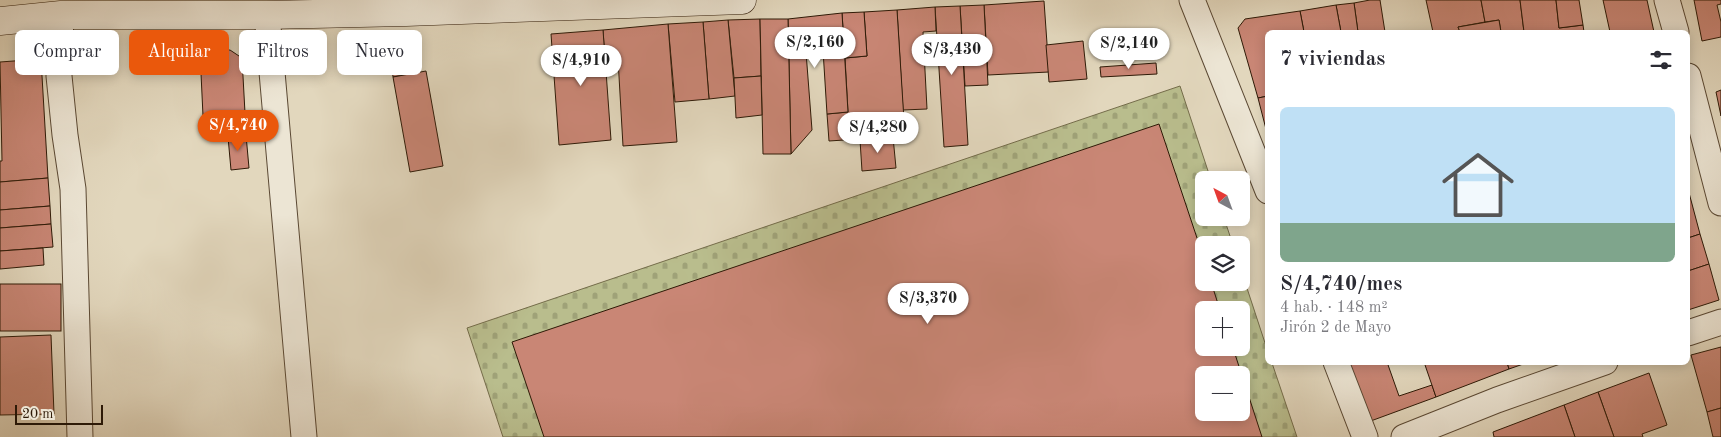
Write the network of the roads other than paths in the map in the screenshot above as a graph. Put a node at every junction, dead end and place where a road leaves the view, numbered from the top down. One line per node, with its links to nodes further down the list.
1 (742, 0): 4 (main road)
2 (1192, 0): 10 (street)
3 (1667, 0): 8 (street)
4 (405, 6): 6 (main road)
5 (61, 15): 6 (main road); 7 (main road); 16 (street)
6 (267, 15): 17 (street)
7 (0, 21)
8 (1675, 30)
9 (1690, 84): 11 (street)
10 (1265, 183)
11 (1721, 203)
12 (1721, 322): 13 (street)
13 (1690, 332)
14 (1337, 365): 18 (street)
15 (1596, 365): 19 (street)
16 (80, 437)
17 (304, 437)
18 (1365, 437)
19 (1404, 437)

